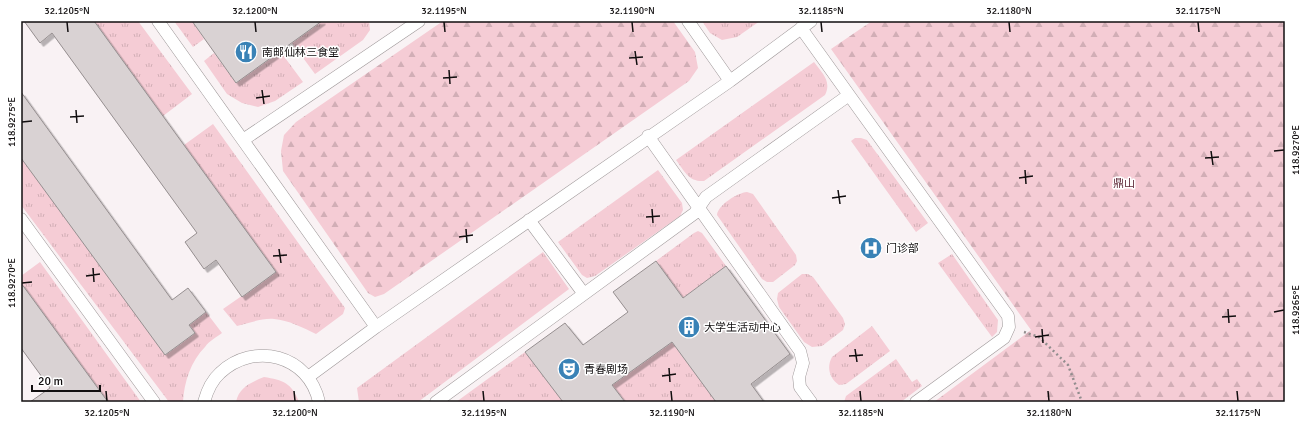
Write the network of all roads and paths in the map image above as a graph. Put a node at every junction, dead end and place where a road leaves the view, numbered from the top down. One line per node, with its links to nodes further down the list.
1 (158, 21): 8 (lane)
2 (419, 21): 8 (lane)
3 (688, 21): 5 (lane)
4 (806, 25): 5 (lane); 6 (lane)
5 (730, 81): 7 (lane)
6 (849, 95): 9 (lane); 14 (lane)
7 (648, 136): 9 (lane); 11 (lane)
8 (243, 140): 13 (lane)
9 (699, 207): 12 (lane); 20 (lane)
10 (21, 219): 16 (lane)
11 (529, 220): 12 (lane); 13 (lane)
12 (584, 294): 19 (lane)
13 (376, 327): 15 (lane)
14 (1009, 327): 21 (lane); 22 (path)
15 (308, 377): 17 (lane); 18 (lane)
16 (154, 402)
17 (204, 402)
18 (319, 402)
19 (436, 402)
20 (811, 402)
21 (916, 402)
22 (1082, 402)

